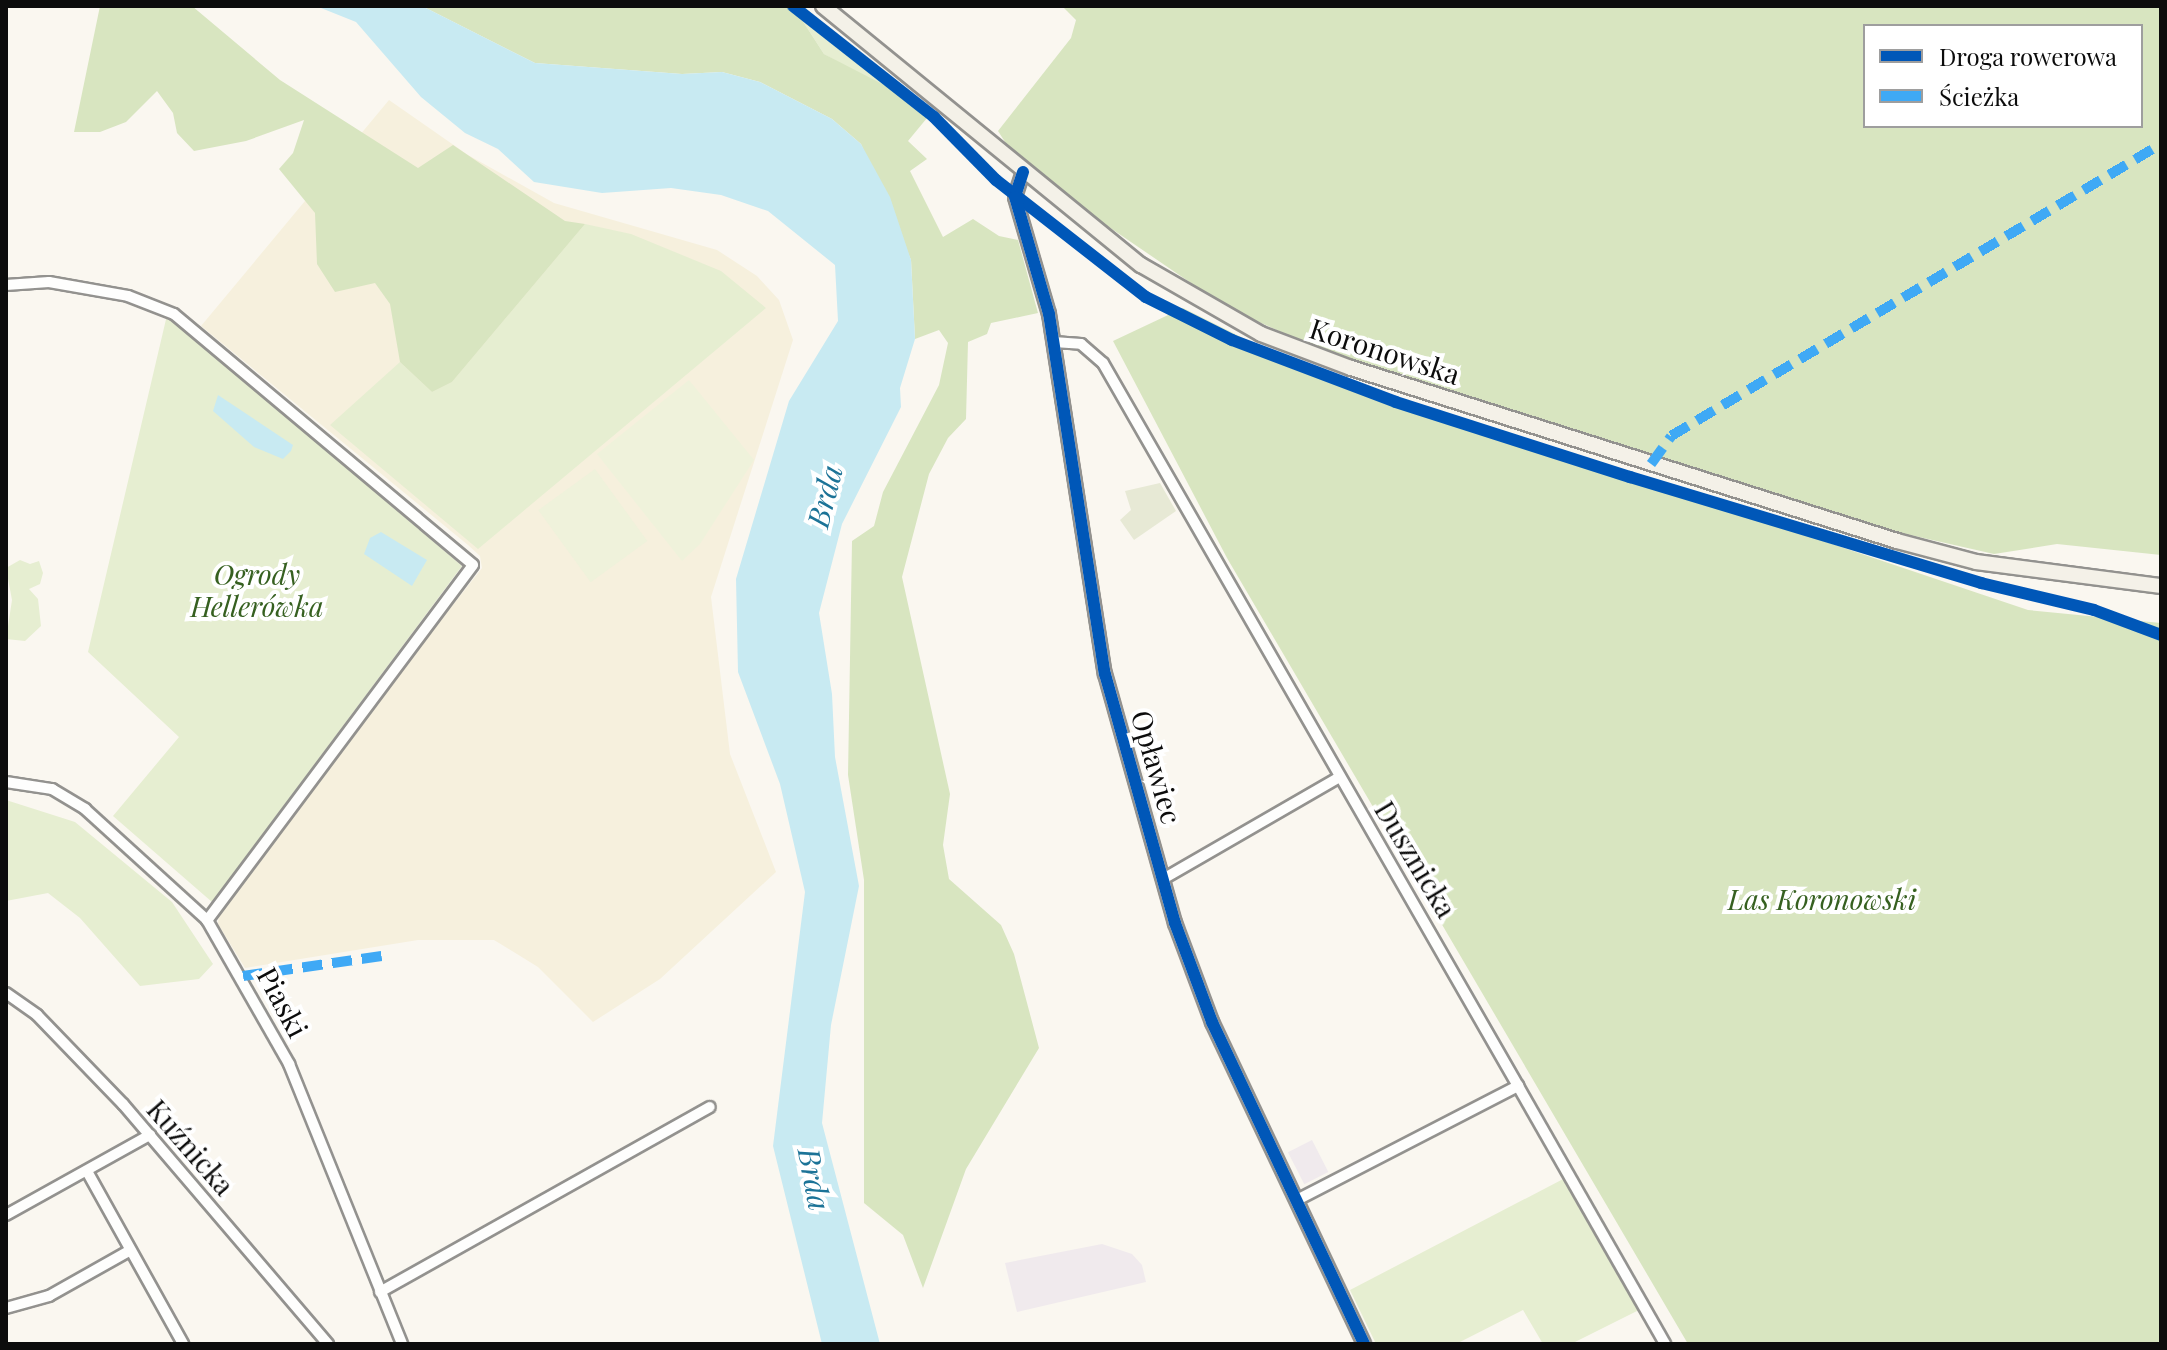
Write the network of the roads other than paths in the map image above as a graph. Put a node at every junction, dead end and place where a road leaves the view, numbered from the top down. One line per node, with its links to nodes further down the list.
1 (823, 6): 2 (main road, Koronowska)
2 (1023, 172): 4 (street, Opławiec); 5 (main road, Koronowska)
3 (6, 285): 9 (street)
4 (1054, 342): 6 (street, Dusznicka); 8 (street, Opławiec)
5 (2161, 586)
6 (1340, 777): 8 (street); 11 (street, Dusznicka)
7 (6, 782): 9 (street, Piaski)
8 (1163, 879): 15 (street, Opławiec)
9 (207, 920): 18 (street, Piaski)
10 (6, 993): 13 (street, Kuźnicka)
11 (1518, 1086): 15 (street); 24 (street, Dusznicka)
12 (710, 1107): 18 (street)
13 (150, 1135): 14 (street); 21 (street, Kuźnicka)
14 (88, 1173): 16 (street); 17 (street)
15 (1297, 1200): 23 (street, Opławiec)
16 (6, 1215)
17 (129, 1251): 19 (street); 20 (street)
18 (380, 1292): 22 (street, Piaski)
19 (6, 1308)
20 (183, 1344)
21 (328, 1344)
22 (402, 1344)
23 (1364, 1344)
24 (1665, 1344)

